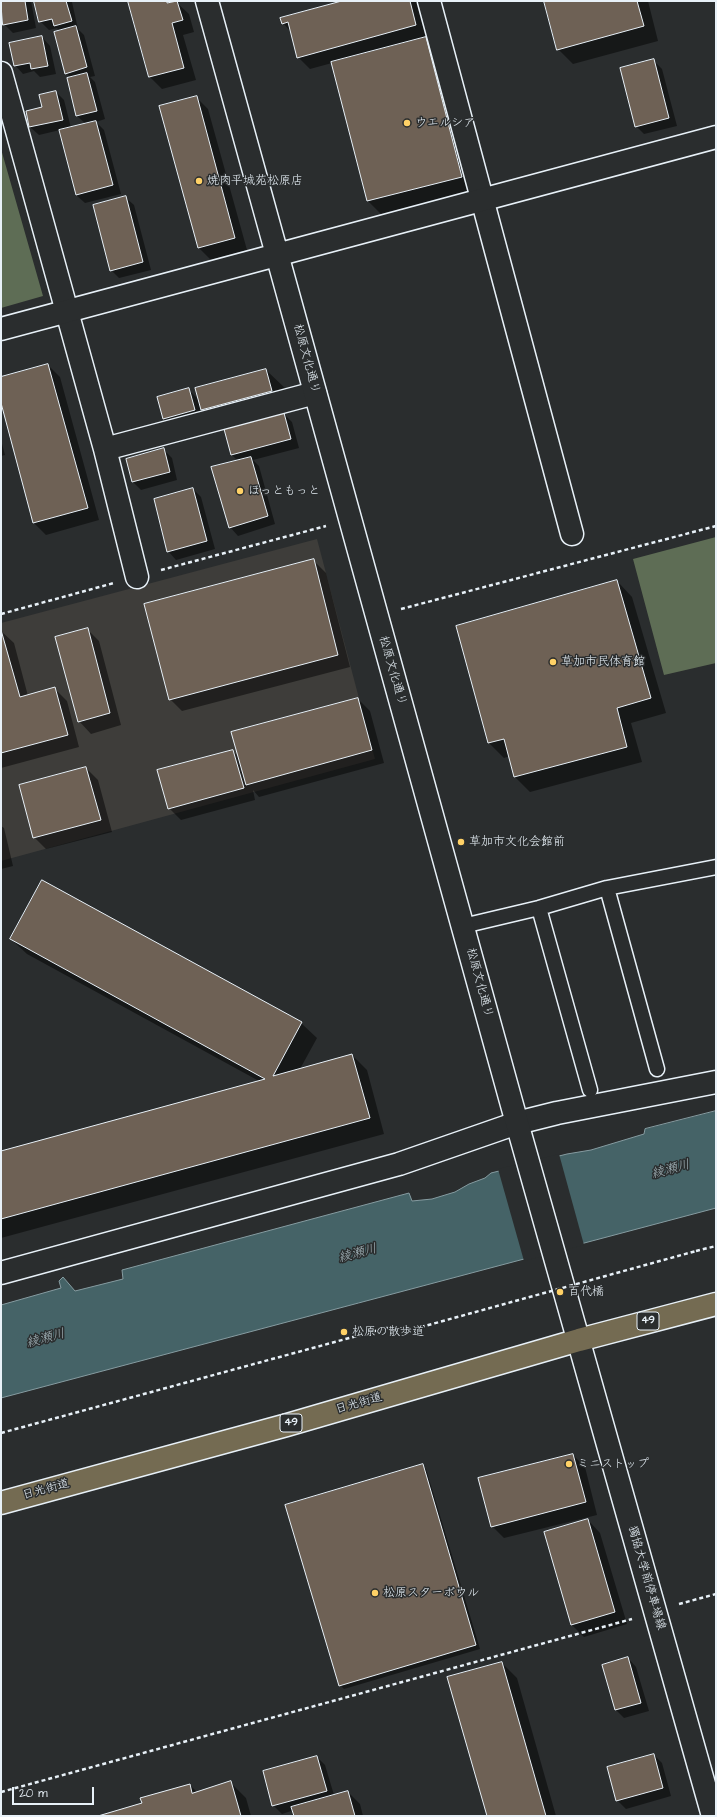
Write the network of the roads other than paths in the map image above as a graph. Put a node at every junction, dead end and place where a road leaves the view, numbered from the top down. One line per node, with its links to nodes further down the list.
1 (207, 1): 6 (street, 松原文化通り)
2 (429, 1): 5 (street)
3 (1, 73): 7 (street)
4 (716, 137): 5 (street)
5 (482, 199): 6 (street); 11 (street)
6 (277, 255): 7 (street); 9 (street, 松原文化通り)
7 (66, 312): 8 (street); 10 (street)
8 (1, 329)
9 (315, 393): 10 (street); 16 (street, 松原文化通り)
10 (105, 449): 12 (street)
11 (572, 534)
12 (137, 577)
13 (716, 867): 14 (lane)
14 (607, 888): 15 (lane); 17 (lane)
15 (539, 908): 16 (lane); 19 (lane)
16 (463, 926): 20 (street, 松原文化通り)
17 (657, 1069)
18 (716, 1082): 20 (street)
19 (590, 1090)
20 (520, 1133): 21 (street); 23 (street, 松原文化通り)
21 (1, 1273)
22 (716, 1304): 23 (main road, 日光街道 / 49)
23 (579, 1340): 24 (main road, 日光街道 / 49); 25 (street, 獨協大学前停車場線)
24 (1, 1503)
25 (713, 1816)

